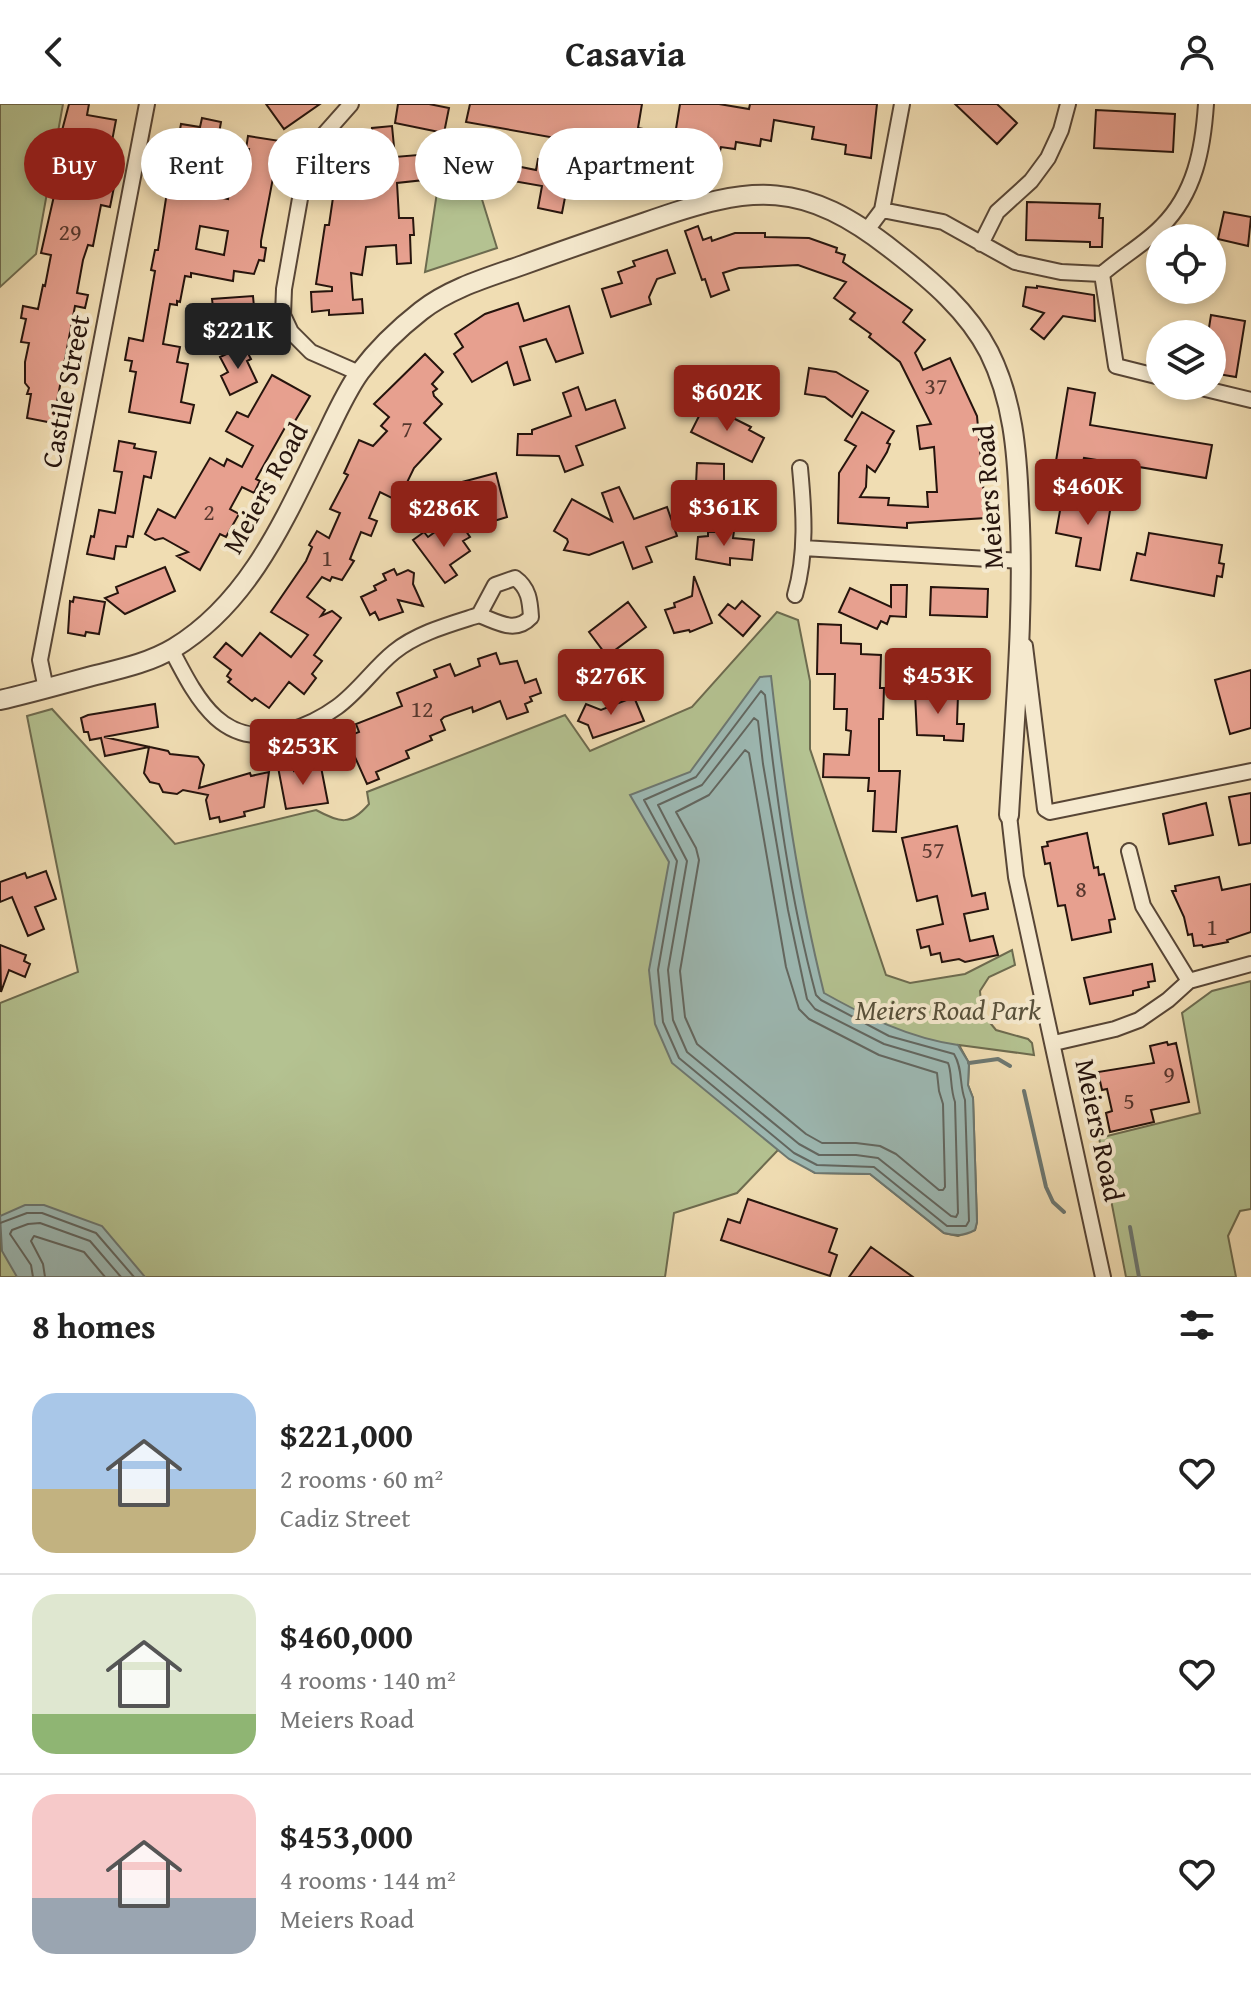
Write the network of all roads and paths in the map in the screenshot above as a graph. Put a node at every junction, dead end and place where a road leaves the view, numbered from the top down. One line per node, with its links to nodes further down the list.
1 (147, 104): 21 (street, Castile Street)
2 (351, 104): 10 (street)
3 (902, 104): 6 (street)
4 (1068, 104): 8 (street)
5 (1206, 104): 9 (street)
6 (882, 210): 7 (street); 8 (street)
7 (867, 230): 10 (street, Meiers Road); 16 (street, Meiers Road)
8 (981, 244): 9 (street)
9 (1102, 274): 11 (street)
10 (359, 373): 20 (street, Meiers Road)
11 (1146, 374)
12 (1226, 394): 13 (street)
13 (1251, 400)
14 (800, 468): 15 (street)
15 (803, 548): 16 (street); 17 (street)
16 (1022, 561): 18 (street, Meiers Road)
17 (795, 595)
18 (1020, 605): 23 (street); 24 (street, Meiers Road)
19 (479, 615): 20 (street)
20 (171, 649): 21 (street, Meiers Road)
21 (46, 689): 22 (street, Meiers Road)
22 (0, 700)
23 (1251, 771)
24 (1009, 815): 28 (street, Meiers Road)
25 (1129, 851): 27 (street)
26 (1251, 964): 27 (street)
27 (1189, 981): 28 (street)
28 (1054, 1043): 29 (street, Meiers Road)
29 (1103, 1277)

